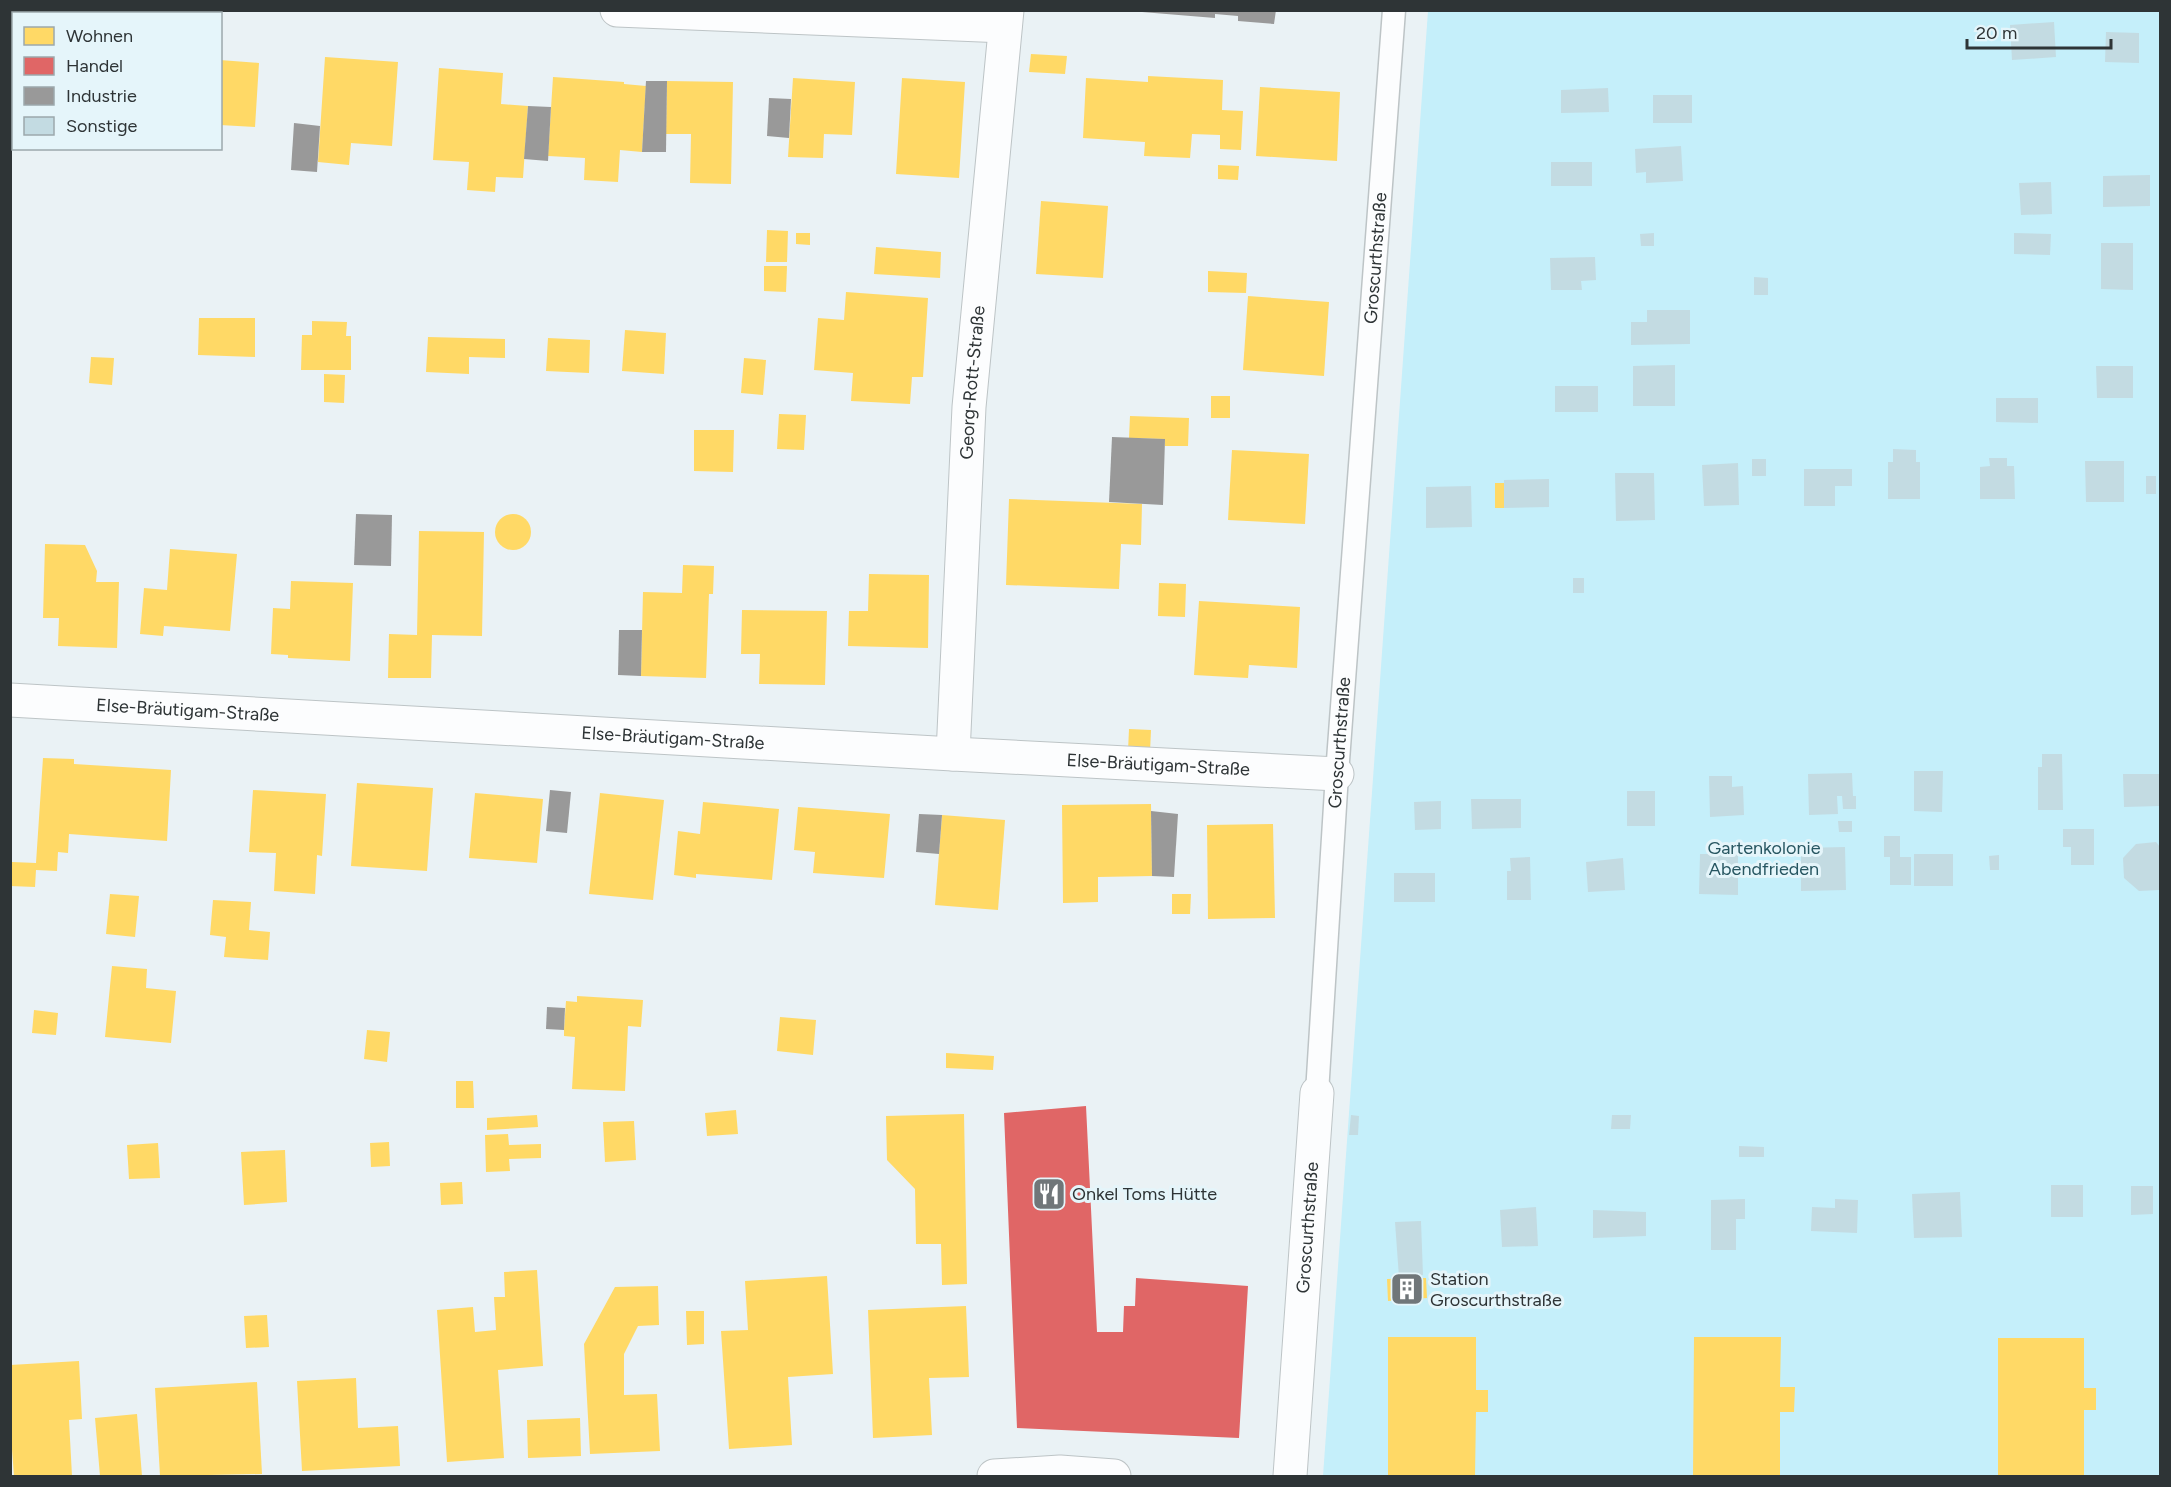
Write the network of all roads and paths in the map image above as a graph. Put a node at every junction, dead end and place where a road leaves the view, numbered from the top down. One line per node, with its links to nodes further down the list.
1 (617, 10): 3 (street)
2 (1394, 10): 6 (lane, Groscurthstraße)
3 (1006, 18): 5 (street, Georg-Rott-Straße)
4 (10, 700): 5 (street, Else-Bräutigam-Straße)
5 (953, 754): 6 (street, Else-Bräutigam-Straße)
6 (1337, 774): 7 (lane, Groscurthstraße)
7 (1317, 1093): 10 (street, Groscurthstraße)
8 (994, 1476): 9 (street)
9 (1114, 1476)
10 (1290, 1476)

